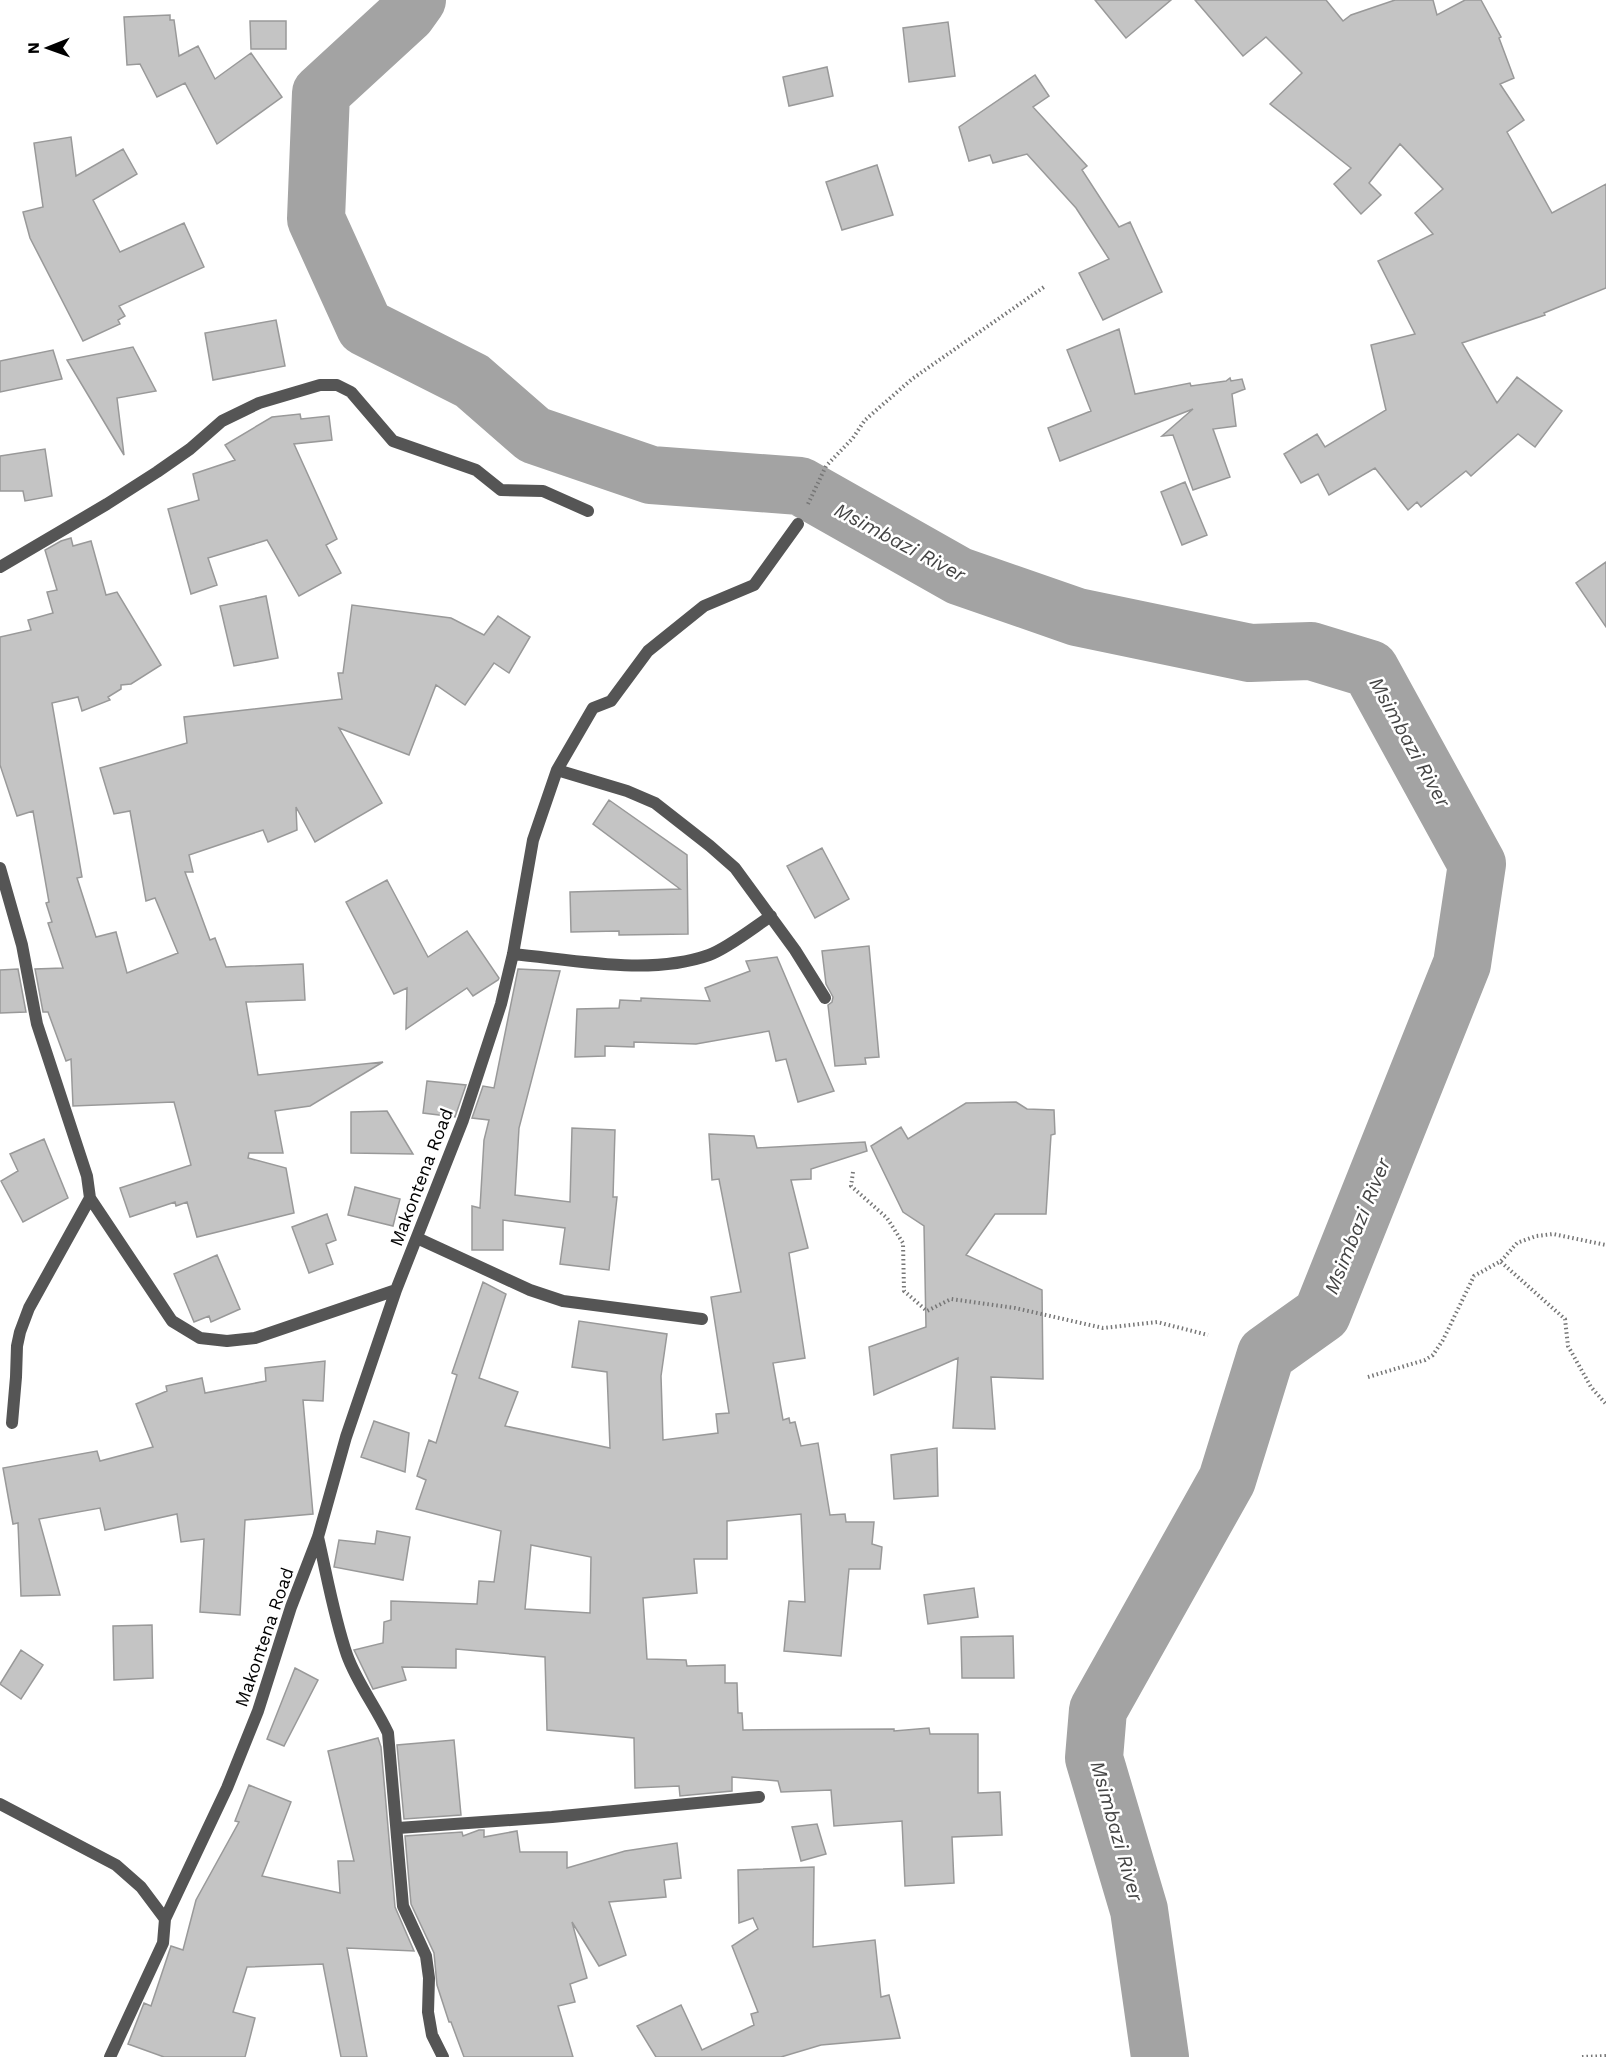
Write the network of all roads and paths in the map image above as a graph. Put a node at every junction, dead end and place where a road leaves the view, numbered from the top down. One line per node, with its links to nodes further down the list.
1 (1044, 287): 3 (path)
2 (588, 511): 4 (street)
3 (798, 524): 5 (street, Makontena Road)
4 (0, 567)
5 (557, 770): 7 (street); 8 (street, Makontena Road)
6 (0, 868): 11 (street)
7 (771, 916): 8 (street); 9 (street)
8 (513, 954): 12 (street, Makontena Road)
9 (825, 998)
10 (853, 1172): 17 (path)
11 (90, 1198): 15 (street); 20 (street)
12 (417, 1238): 15 (street, Makontena Road); 16 (street)
13 (1606, 1245): 14 (path)
14 (1501, 1261): 18 (path); 19 (path)
15 (396, 1290): 21 (street, Makontena Road)
16 (702, 1319)
17 (1208, 1335)
18 (1368, 1377)
19 (1606, 1404)
20 (12, 1423)
21 (318, 1537): 24 (street); 25 (street, Makontena Road)
22 (759, 1797): 24 (street)
23 (0, 1804): 25 (street)
24 (398, 1828): 28 (street)
25 (165, 1919): 27 (street, Makontena Road)
26 (1606, 2056): 29 (path)
27 (110, 2057)
28 (443, 2057)
29 (1582, 2057)

